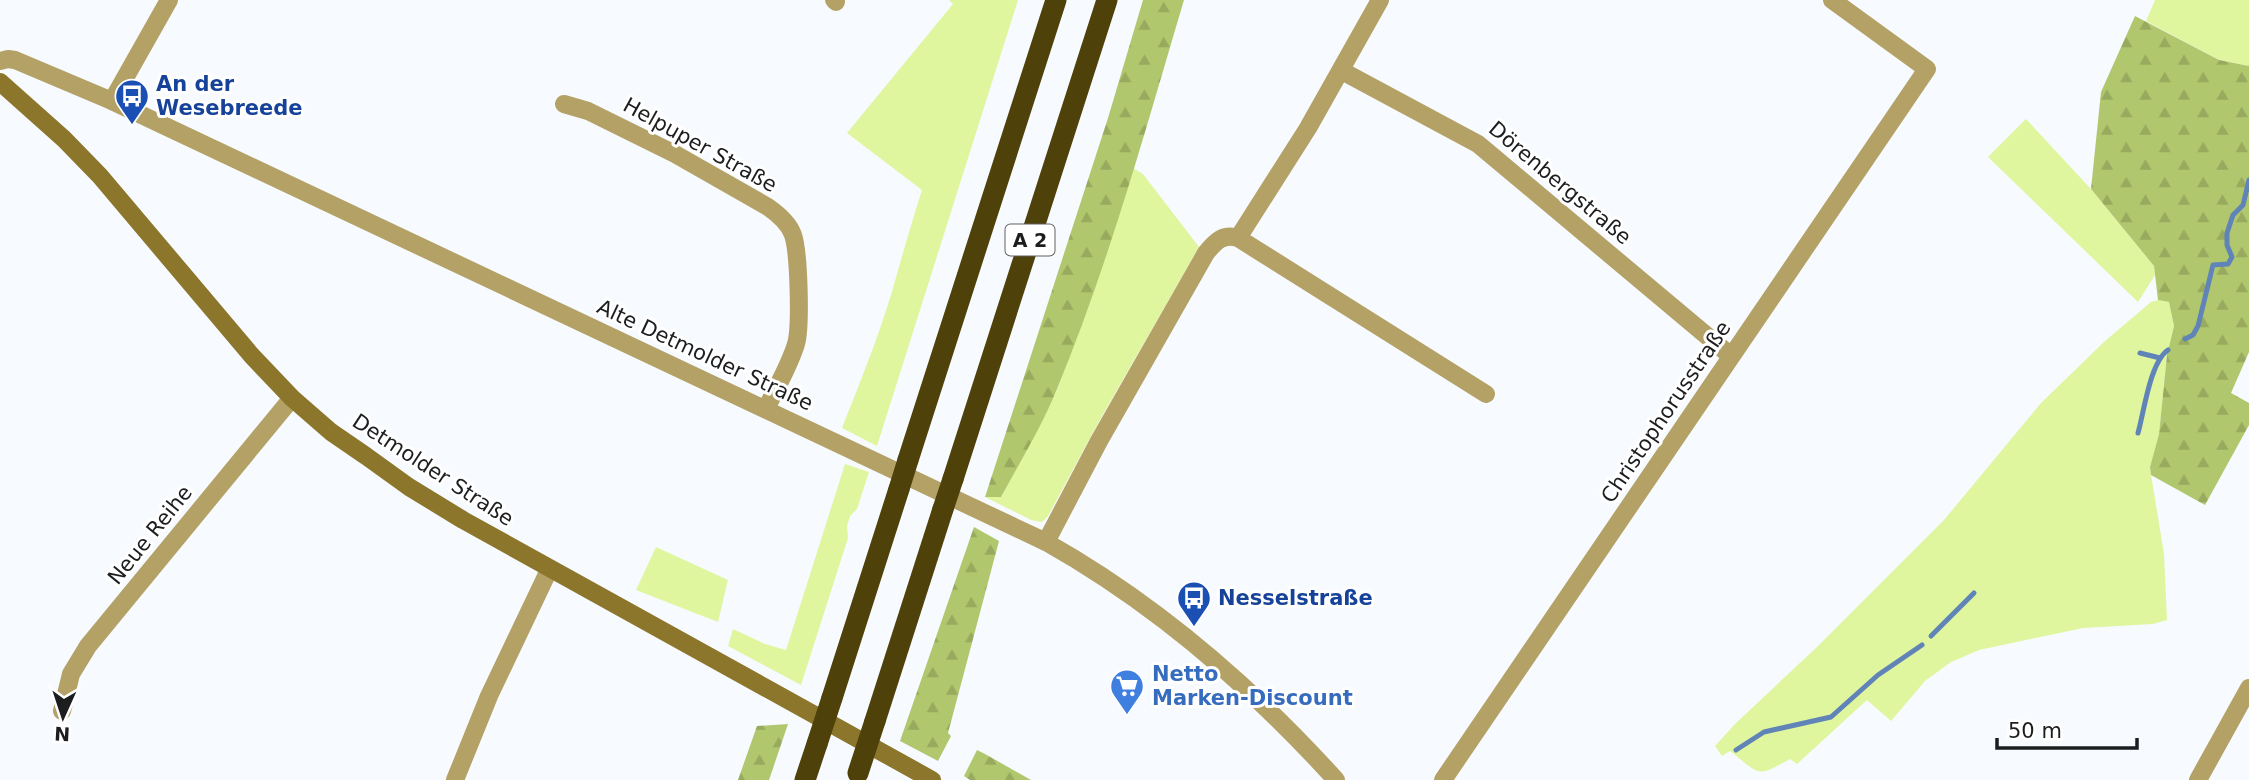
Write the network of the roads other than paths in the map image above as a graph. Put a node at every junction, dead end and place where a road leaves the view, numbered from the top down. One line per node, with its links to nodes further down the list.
1 (169, 0): 9 (street)
2 (1056, 0): 21 (highway, A 2, bridge)
3 (1107, 0): 20 (highway, A 2, bridge)
4 (1380, 0): 7 (street)
5 (1832, 0): 12 (street, Christophorusstraße)
6 (0, 61): 9 (street, Alte Detmolder Straße)
7 (1342, 71): 11 (street); 12 (street, Dörenbergstraße)
8 (0, 82): 14 (street, Detmolder Straße)
9 (112, 101): 15 (street, Alte Detmolder Straße)
10 (564, 104): 15 (street, Helpuper Straße)
11 (1238, 238): 13 (street); 16 (street)
12 (1731, 356): 25 (street, Christophorusstraße)
13 (1486, 394)
14 (292, 398): 17 (street, Detmolder Straße); 19 (street, Neue Reihe)
15 (766, 409): 16 (street, Alte Detmolder Straße)
16 (1046, 542): 24 (street, Alte Detmolder Straße)
17 (549, 570): 22 (street); 23 (street, Detmolder Straße)
18 (2249, 688): 26 (street)
19 (62, 711)
20 (857, 776)
21 (805, 779)
22 (455, 780)
23 (932, 780)
24 (1336, 780)
25 (1443, 780)
26 (2198, 780)

